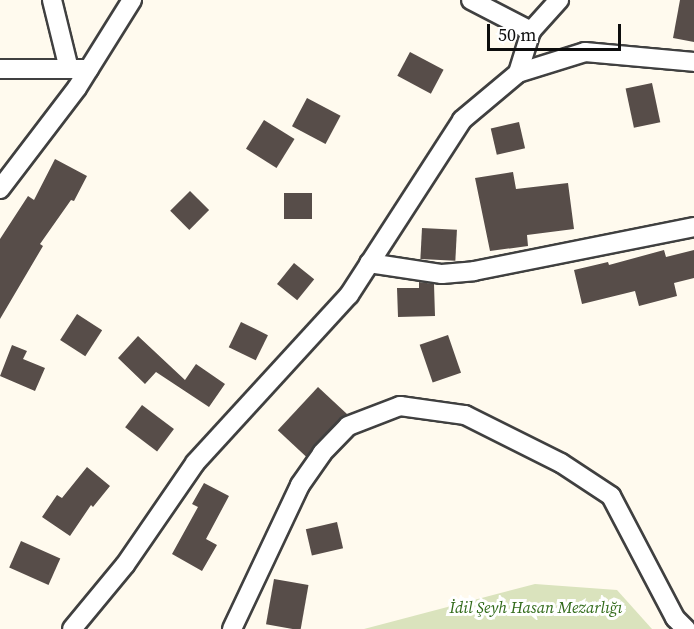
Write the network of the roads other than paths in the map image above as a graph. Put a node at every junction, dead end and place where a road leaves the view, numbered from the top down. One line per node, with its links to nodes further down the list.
1 (52, 0): 8 (street)
2 (132, 0): 9 (street)
3 (471, 0): 5 (street)
4 (559, 0): 5 (street)
5 (531, 31): 10 (street)
6 (694, 62): 10 (street)
7 (0, 69): 8 (street)
8 (69, 69): 9 (street)
9 (89, 69): 11 (street)
10 (518, 73): 13 (street)
11 (0, 189)
12 (694, 227): 13 (street)
13 (369, 263): 14 (street)
14 (72, 629)
15 (232, 629): 16 (street)
16 (686, 629)

